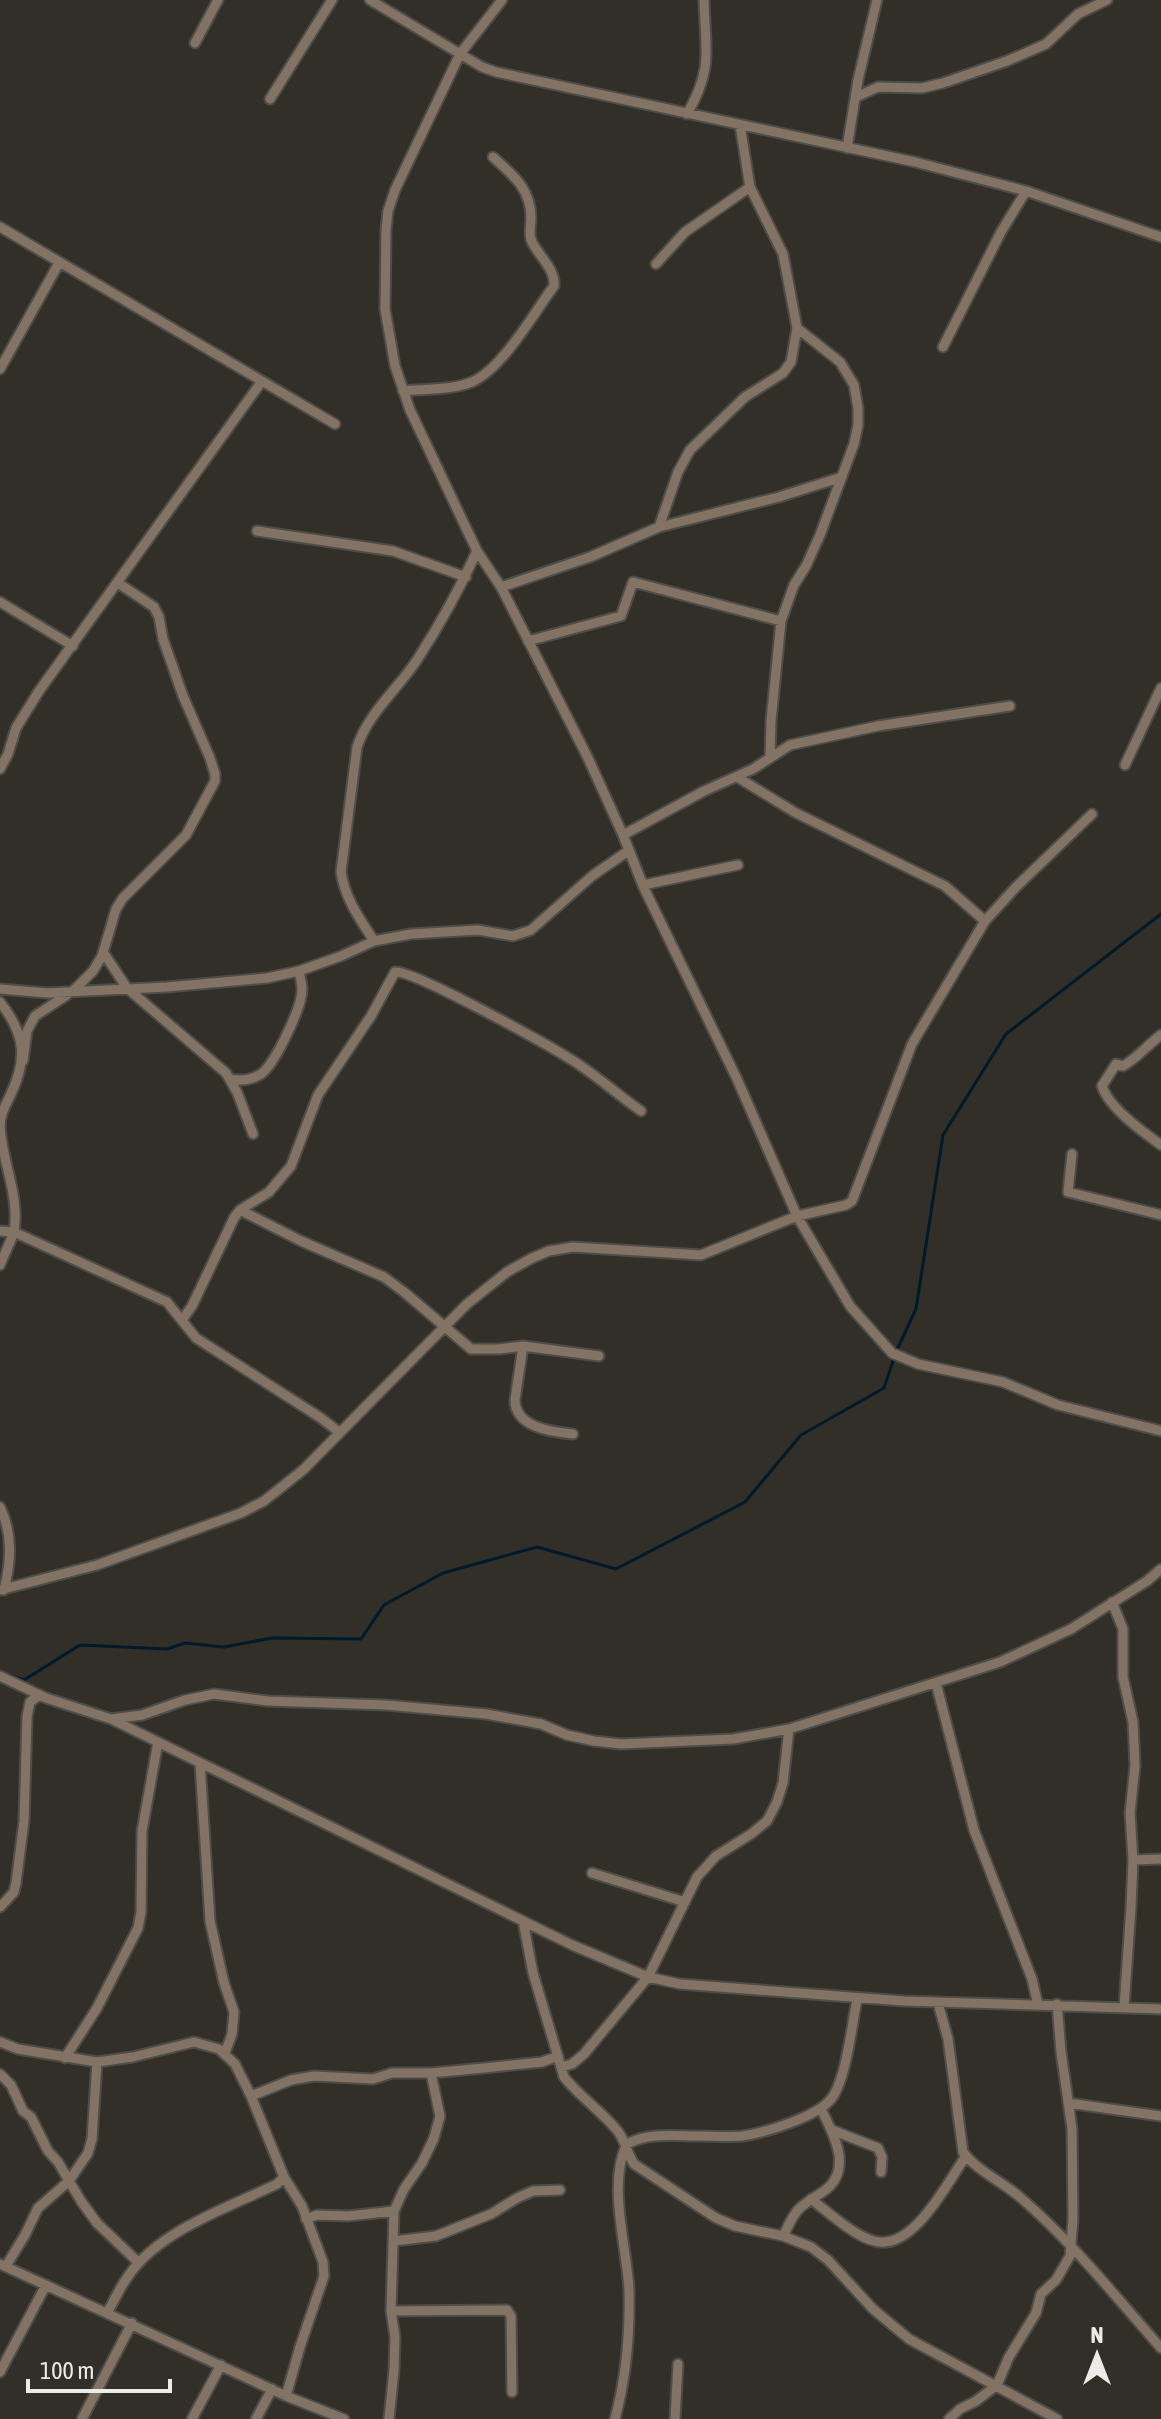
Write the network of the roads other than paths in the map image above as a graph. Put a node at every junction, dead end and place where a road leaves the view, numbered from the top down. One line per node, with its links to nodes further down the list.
1 (218, 0): 8 (street)
2 (332, 0): 11 (street)
3 (370, 0): 9 (street)
4 (502, 0): 9 (street)
5 (704, 0): 12 (street)
6 (877, 0): 10 (street)
7 (1107, 0): 10 (street)
8 (195, 43)
9 (460, 54): 12 (street); 26 (street)
10 (856, 97): 14 (street)
11 (270, 99)
12 (687, 114): 13 (street)
13 (740, 125): 14 (street); 16 (street)
14 (847, 148): 17 (street)
15 (493, 157): 26 (street)
16 (750, 187): 21 (street); 22 (street)
17 (1026, 191): 19 (street); 23 (street)
18 (0, 227): 20 (street)
19 (1161, 237)
20 (59, 263): 24 (street); 25 (street)
21 (656, 264)
22 (797, 328): 28 (street); 29 (street)
23 (943, 347)
24 (0, 369)
25 (262, 381): 27 (street); 33 (street)
26 (403, 391): 31 (street)
27 (335, 424)
28 (842, 477): 29 (street); 36 (street)
29 (659, 527): 34 (street)
30 (257, 531): 32 (street)
31 (477, 551): 32 (street); 34 (street)
32 (466, 577): 51 (street)
33 (118, 583): 38 (street); 52 (street)
34 (501, 587): 37 (street)
35 (0, 602): 38 (street)
36 (781, 621): 37 (street); 41 (street)
37 (528, 641): 46 (street)
38 (73, 646): 43 (street)
39 (1161, 688): 42 (street)
40 (1010, 706): 41 (street)
41 (770, 757): 44 (street)
42 (1125, 765)
43 (0, 769)
44 (737, 777): 46 (street); 50 (street)
45 (1092, 814): 50 (street)
46 (623, 835): 47 (street)
47 (628, 851): 49 (street); 51 (street)
48 (738, 865): 49 (street)
49 (643, 885): 67 (street)
50 (985, 921): 67 (street)
51 (374, 941): 53 (street)
52 (103, 952): 54 (street); 56 (street)
53 (299, 971): 54 (street); 60 (street)
54 (127, 988): 56 (street); 60 (street)
55 (0, 989): 56 (street)
56 (73, 991): 59 (street)
57 (0, 1002): 59 (street)
58 (1161, 1035): 63 (street)
59 (23, 1061): 69 (street)
60 (230, 1079): 62 (street)
61 (641, 1111): 65 (street)
62 (253, 1134)
63 (1161, 1145)
64 (1072, 1154): 66 (street)
65 (240, 1210): 71 (street); 72 (street)
66 (1161, 1215)
67 (797, 1216): 72 (street); 75 (street)
68 (0, 1231): 69 (street)
69 (14, 1232): 70 (street); 71 (street)
70 (0, 1265)
71 (182, 1320): 76 (street)
72 (445, 1327): 73 (street); 76 (street)
73 (523, 1346): 74 (street); 77 (street)
74 (599, 1356)
75 (1161, 1431)
76 (339, 1432): 80 (street)
77 (573, 1434)
78 (0, 1507): 80 (street)
79 (1161, 1569): 81 (street)
80 (2, 1590)
81 (1112, 1602): 83 (street); 90 (street)
82 (0, 1676): 84 (street)
83 (936, 1683): 86 (street); 99 (street)
84 (40, 1695): 85 (street); 93 (street)
85 (111, 1719): 86 (street); 87 (street)
86 (789, 1729): 92 (street)
87 (158, 1742): 88 (street); 104 (street)
88 (200, 1763): 94 (street); 103 (street)
89 (1161, 1859): 90 (street)
90 (1133, 1860): 100 (street)
91 (592, 1873): 92 (street)
92 (685, 1902): 95 (street)
93 (0, 1907)
94 (523, 1921): 95 (street); 107 (street)
95 (648, 1977): 96 (street); 107 (street)
96 (857, 1999): 97 (street); 112 (street)
97 (938, 2003): 99 (street); 116 (street)
98 (1057, 2004): 99 (street); 100 (street); 111 (street)
99 (1038, 2005)
100 (1124, 2007): 101 (street)
101 (1161, 2009)
102 (0, 2042): 104 (street)
103 (225, 2053): 105 (street); 110 (street)
104 (65, 2058): 105 (street)
105 (97, 2062): 119 (street)
106 (542, 2062): 107 (street); 107 (street); 108 (street)
107 (561, 2067): 115 (street)
108 (431, 2073): 110 (street); 122 (street)
109 (0, 2074): 119 (street)
110 (251, 2096): 118 (street)
111 (1068, 2103): 113 (street); 126 (street)
112 (821, 2109): 114 (street); 115 (street)
113 (1161, 2116)
114 (832, 2130): 117 (street); 121 (street)
115 (627, 2144): 124 (street); 146 (street)
116 (966, 2156): 121 (street); 126 (street)
117 (881, 2172)
118 (284, 2177): 123 (street); 127 (street)
119 (69, 2181): 127 (street); 128 (street)
120 (560, 2190): 125 (street)
121 (811, 2199): 124 (street)
122 (394, 2211): 123 (street); 125 (street)
123 (306, 2219): 140 (street)
124 (783, 2236): 137 (street)
125 (394, 2241): 130 (street)
126 (1071, 2248): 133 (street); 137 (street)
127 (139, 2263): 131 (street)
128 (3, 2265): 129 (street)
129 (46, 2285): 131 (street); 136 (street)
130 (391, 2311): 139 (street); 145 (street)
131 (107, 2313): 132 (street)
132 (132, 2323): 135 (street); 141 (street)
133 (1161, 2348)
134 (678, 2364): 147 (street)
135 (221, 2365): 138 (street); 142 (street)
136 (0, 2372)
137 (997, 2385): 148 (street); 149 (street)
138 (272, 2389): 140 (street); 143 (street)
139 (512, 2392)
140 (286, 2396): 144 (street)
141 (82, 2419)
142 (192, 2419)
143 (256, 2419)
144 (344, 2419)
145 (389, 2419)
146 (615, 2419)
147 (675, 2419)
148 (949, 2419)
149 (1057, 2419)

